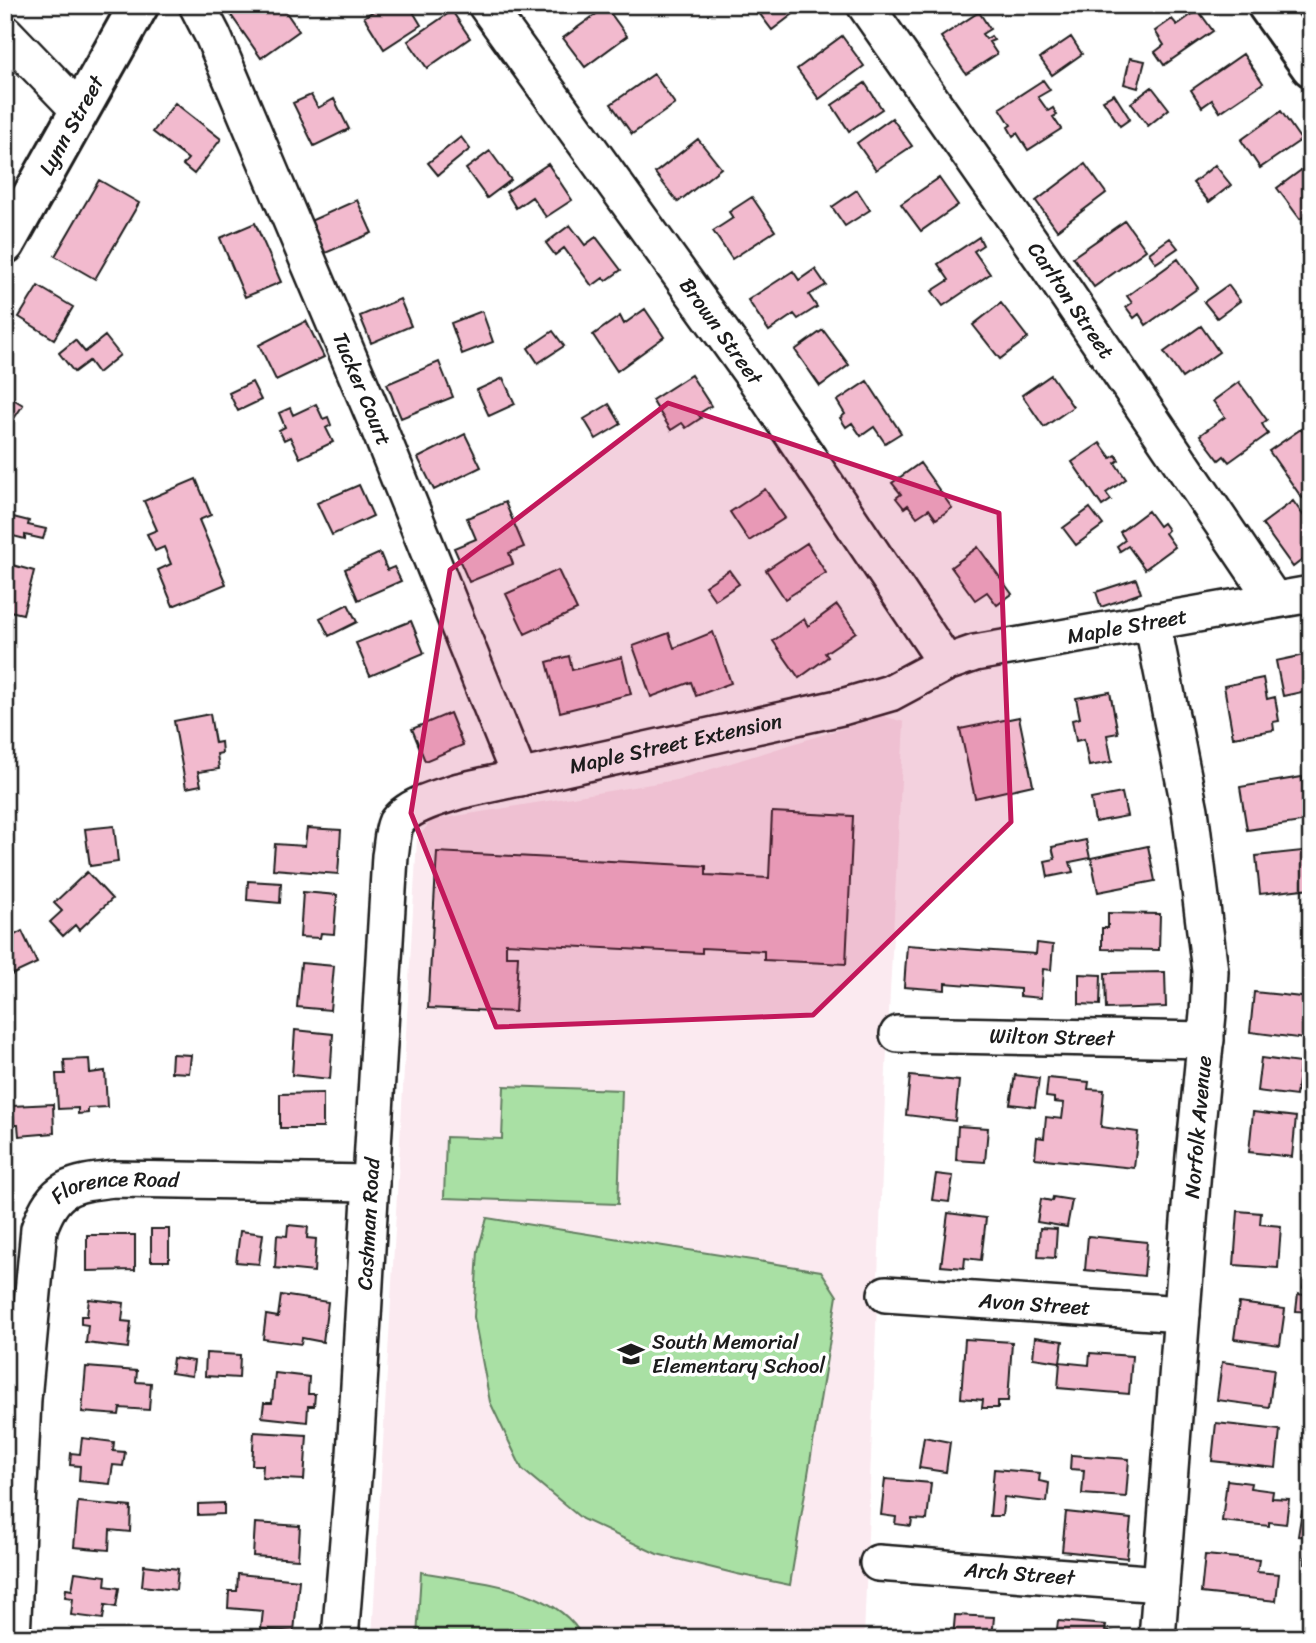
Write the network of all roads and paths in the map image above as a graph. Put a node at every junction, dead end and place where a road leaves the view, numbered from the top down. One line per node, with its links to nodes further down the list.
1 (139, 5): 8 (main road, Lynn Street)
2 (197, 5): 14 (street, Tucker Court)
3 (486, 5): 13 (street, Brown Street)
4 (865, 5): 11 (street, Carlton Street)
5 (1266, 5): 7 (main road)
6 (5, 33): 8 (street)
7 (1311, 66)
8 (80, 111): 9 (main road, Lynn Street)
9 (5, 244)
10 (1311, 594): 11 (street, Maple Street)
11 (1274, 600): 12 (street, Maple Street)
12 (1152, 621): 13 (street, Maple Street); 17 (street, Norfolk Avenue)
13 (946, 663): 14 (street, Maple Street Extension)
14 (520, 778): 15 (street, Maple Street Extension)
15 (404, 815): 18 (street, Cashman Road)
16 (898, 1034): 17 (street, Wilton Street)
17 (1206, 1040): 20 (street, Norfolk Avenue)
18 (371, 1183): 23 (street, Florence Road); 24 (street, Cashman Road)
19 (886, 1294): 20 (street, Avon Street)
20 (1182, 1314): 22 (street, Norfolk Avenue)
21 (878, 1563): 22 (street, Arch Street)
22 (1161, 1584): 25 (street, Norfolk Avenue)
23 (12, 1638)
24 (340, 1638)
25 (1157, 1638)

